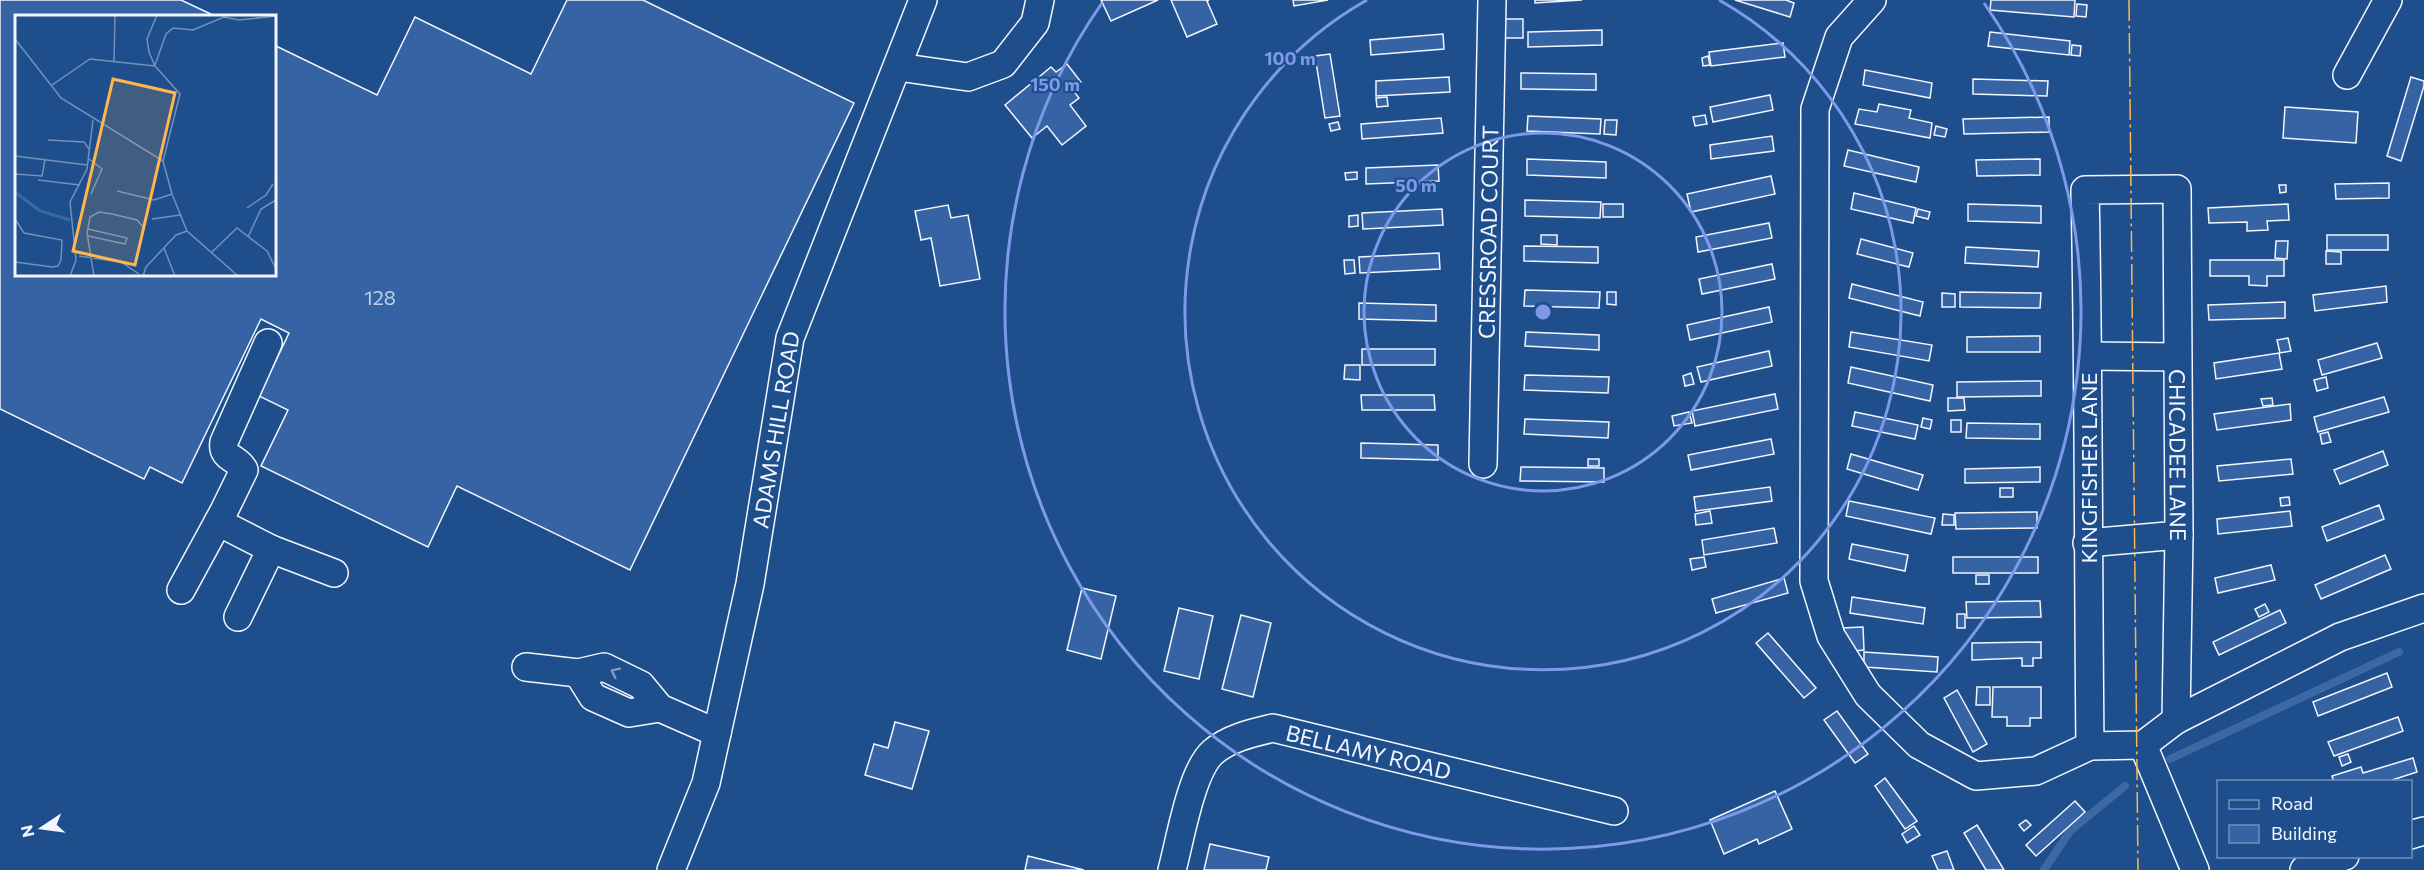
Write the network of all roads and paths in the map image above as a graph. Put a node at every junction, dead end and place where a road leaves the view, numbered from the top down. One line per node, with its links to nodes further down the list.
1 (923, 0): 6 (street, ADAMS HILL ROAD)
2 (1040, 0): 6 (street)
3 (1492, 0): 12 (street, CRESSROAD COURT)
4 (1872, 0): 25 (street)
5 (2388, 0): 7 (street)
6 (898, 67): 23 (street, ADAMS HILL ROAD)
7 (2347, 75)
8 (2177, 189): 10 (street, KINGFISHER LANE); 11 (street, CHICADEE LANE)
9 (268, 343): 13 (street)
10 (2089, 356): 11 (street); 15 (street, KINGFISHER LANE)
11 (2178, 357): 14 (street, CHICADEE LANE)
12 (1483, 464)
13 (218, 522): 16 (street); 18 (street)
14 (2179, 535): 15 (street); 22 (street, CHICADEE LANE)
15 (2087, 543): 25 (street, KINGFISHER LANE)
16 (271, 549): 17 (street); 20 (street)
17 (334, 573)
18 (181, 590)
19 (2424, 608): 22 (street)
20 (238, 617)
21 (526, 667): 23 (street)
22 (2176, 720): 24 (street)
23 (717, 733): 28 (street, ADAMS HILL ROAD)
24 (2143, 745): 25 (street); 30 (street)
25 (2090, 746)
26 (1614, 811): 29 (street, BELLAMY ROAD)
27 (2339, 858): 31 (street)
28 (670, 870)
29 (1172, 870)
30 (2196, 870)
31 (2304, 870)

